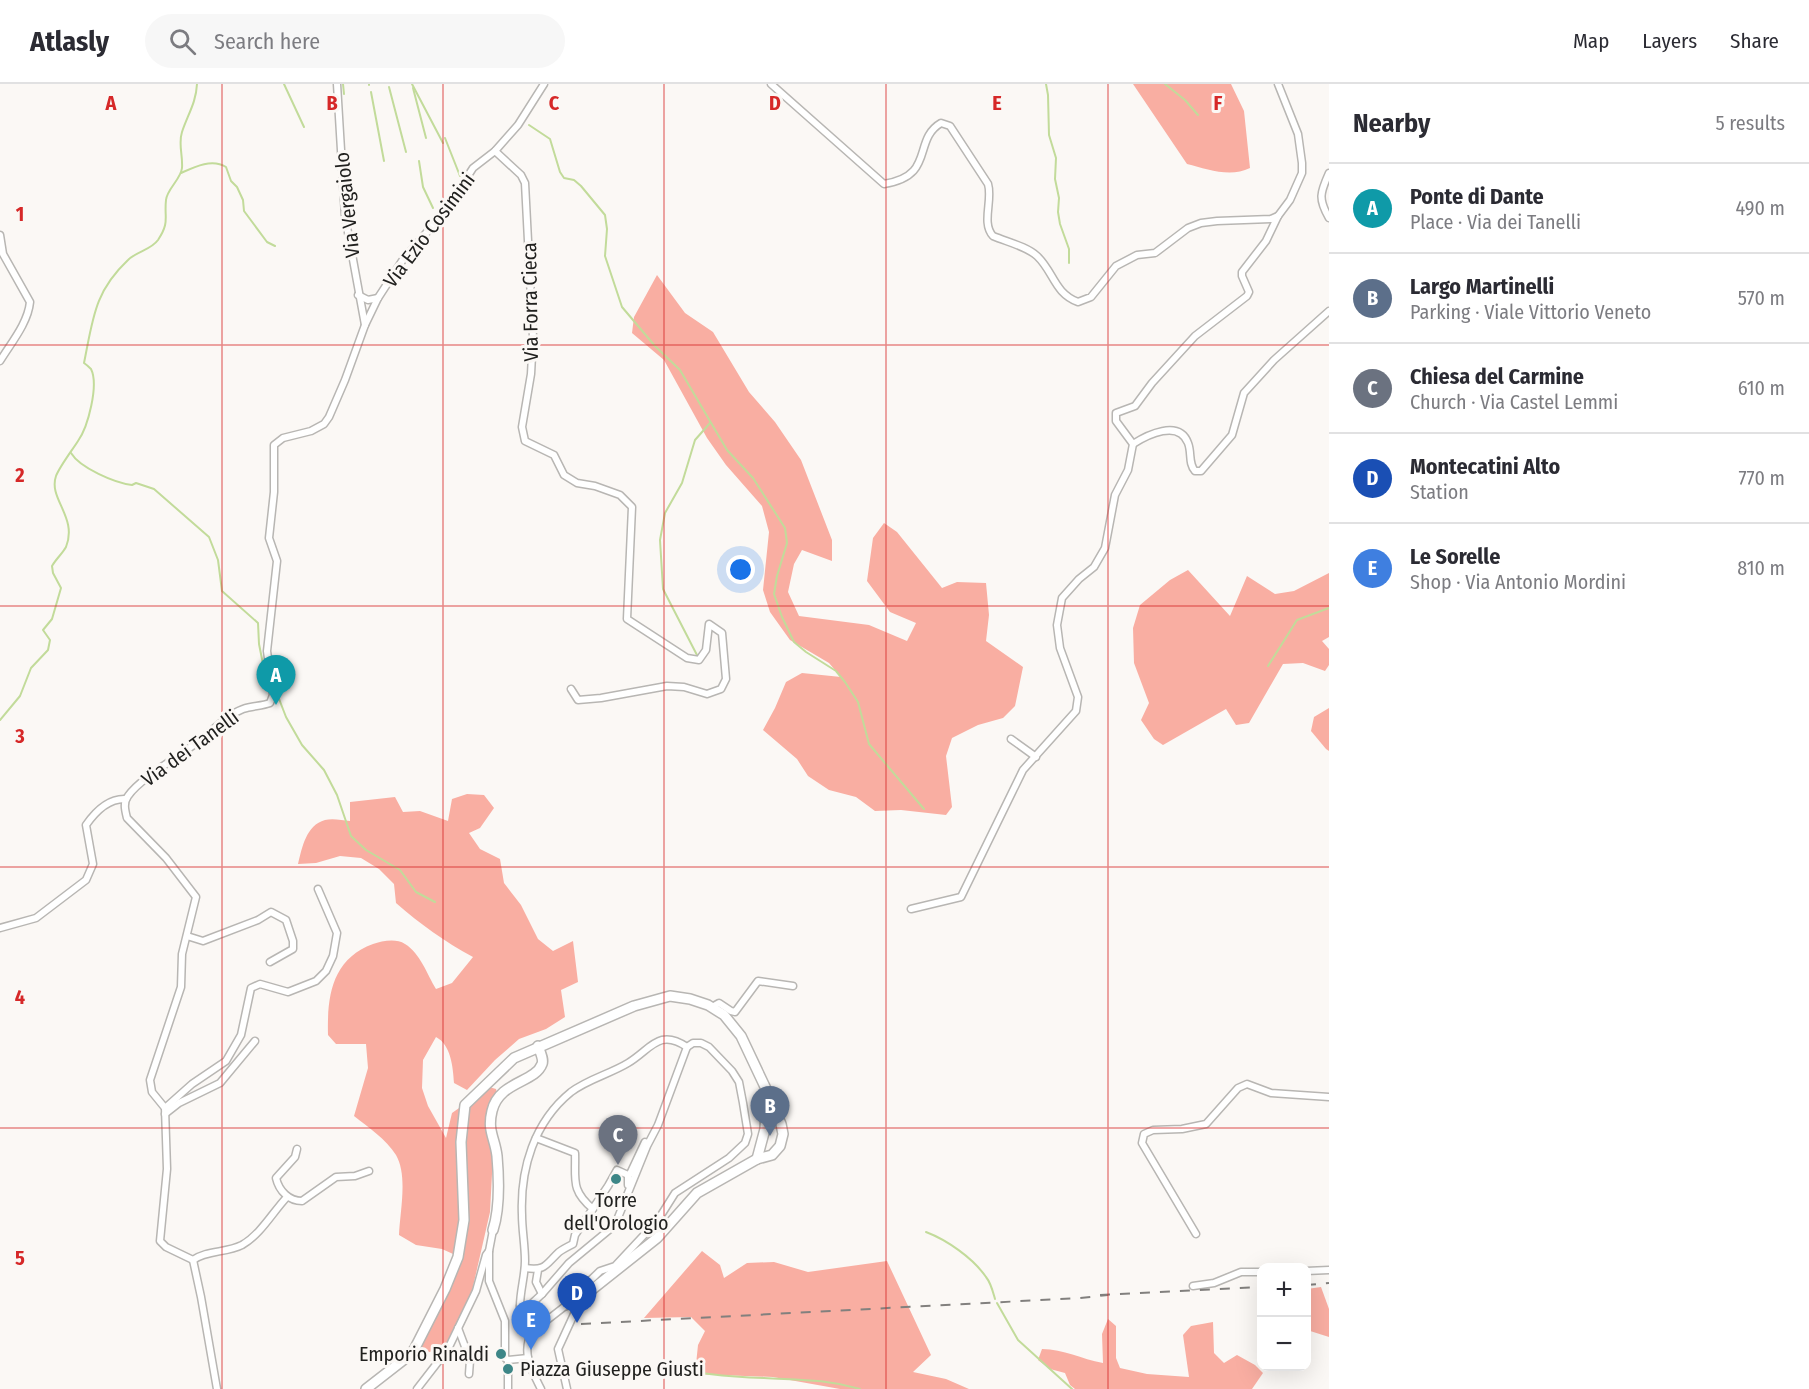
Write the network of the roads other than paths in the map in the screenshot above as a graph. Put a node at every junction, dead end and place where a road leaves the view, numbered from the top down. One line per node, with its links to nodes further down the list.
1 (337, 84): 10 (street, Via Vergaiolo)
2 (544, 84): 5 (street, Via Ezio Cosimini)
3 (771, 84): 7 (street)
4 (1278, 84): 7 (street)
5 (495, 152): 11 (street, Via Ezio Cosimini); 16 (street, Via Forra Cieca)
6 (1329, 173): 8 (street)
7 (1278, 216): 15 (street)
8 (1329, 218)
9 (0, 235): 14 (street)
10 (358, 295): 11 (street); 13 (street, Via Vergaiolo)
11 (378, 298): 13 (street, Via Ezio Cosimini)
12 (1329, 311): 15 (street)
13 (365, 325): 19 (street, Via dei Tanelli)
14 (0, 361)
15 (1133, 444): 18 (street)
16 (571, 689)
17 (1011, 739): 18 (street)
18 (1036, 757): 21 (street)
19 (126, 799): 22 (street); 23 (street, Via dei Tanelli)
20 (318, 889): 32 (street)
21 (911, 909)
22 (0, 928)
23 (187, 936): 24 (street); 32 (street, Via dei Tanelli)
24 (270, 962)
25 (793, 986): 26 (street)
26 (712, 1007): 28 (street); 30 (street)
27 (255, 1041): 32 (street)
28 (538, 1046): 42 (street); 61 (street)
29 (687, 1047): 33 (street); 34 (street); 53 (street)
30 (767, 1091): 36 (street); 36 (street)
31 (1329, 1097): 43 (street)
32 (165, 1111): 45 (street, Via dei Tanelli)
33 (654, 1132): 38 (street); 39 (street)
34 (536, 1138): 41 (street); 46 (street)
35 (297, 1149): 40 (street)
36 (758, 1160): 53 (street)
37 (369, 1171): 40 (street)
38 (628, 1175): 39 (street); 41 (street)
39 (627, 1196): 52 (street)
40 (287, 1197): 45 (street)
41 (593, 1209): 47 (street)
42 (493, 1230): 44 (street)
43 (1196, 1234)
44 (489, 1251): 56 (street); 59 (street)
45 (193, 1260): 62 (street)
46 (525, 1268): 47 (street); 54 (street)
47 (538, 1270): 52 (street)
48 (1329, 1270): 49 (street)
49 (1311, 1271)
50 (1257, 1272): 51 (street)
51 (1193, 1286)
52 (542, 1294): 54 (street)
53 (575, 1303): 57 (street); 66 (street)
54 (525, 1305): 55 (street); 57 (street)
55 (520, 1316)
56 (458, 1328): 60 (street); 63 (street)
57 (533, 1331): 58 (street)
58 (528, 1358): 59 (street); 65 (street)
59 (508, 1360): 64 (street)
60 (469, 1374)
61 (372, 1387)
62 (217, 1389)
63 (417, 1389)
64 (507, 1389)
65 (541, 1389)
66 (567, 1389)

